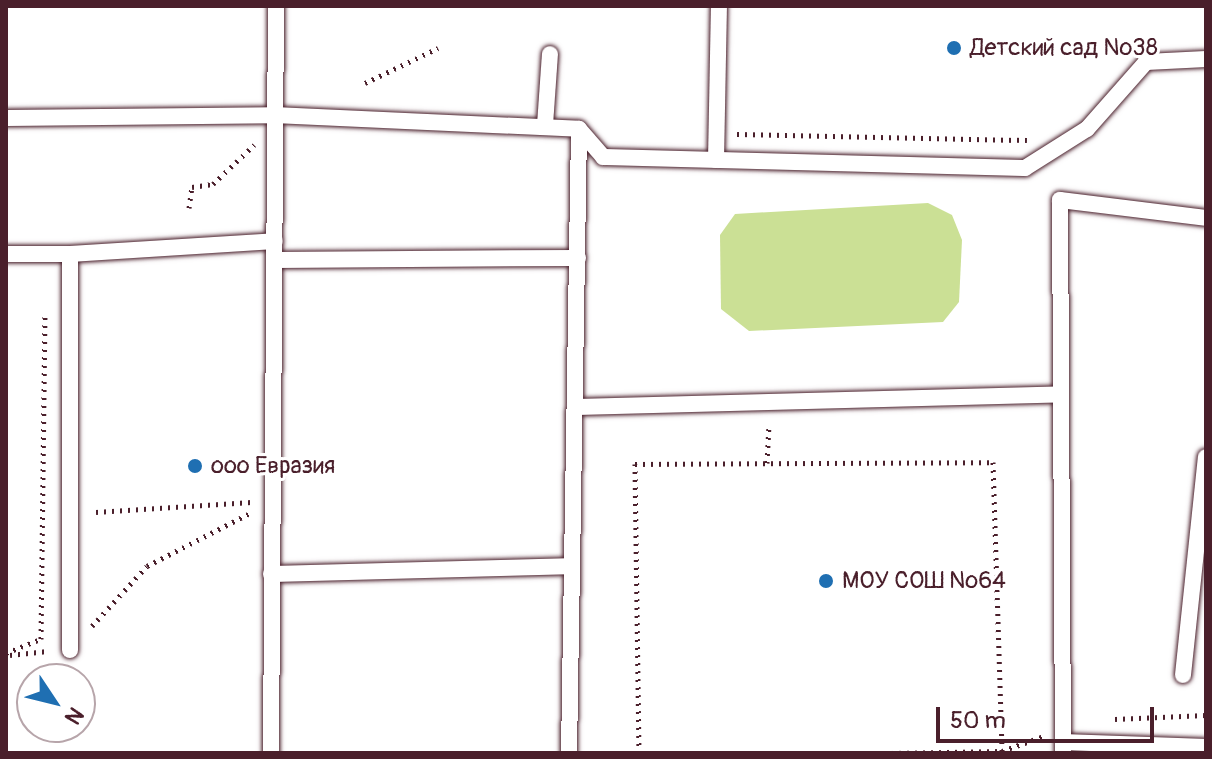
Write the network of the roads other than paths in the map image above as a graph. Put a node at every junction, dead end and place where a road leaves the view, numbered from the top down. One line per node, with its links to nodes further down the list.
1 (276, 6): 6 (lane)
2 (719, 6): 9 (lane)
3 (550, 54): 7 (lane)
4 (1206, 59): 9 (lane)
5 (6, 118): 6 (lane)
6 (274, 121): 7 (lane); 11 (lane)
7 (545, 125): 8 (lane)
8 (579, 129): 9 (lane); 14 (lane)
9 (716, 160)
10 (1206, 218): 16 (lane)
11 (275, 241): 13 (lane); 15 (lane)
12 (6, 254): 13 (lane)
13 (70, 254): 21 (lane)
14 (578, 258): 15 (lane); 17 (lane)
15 (275, 260): 20 (lane)
16 (1058, 394): 17 (lane); 24 (lane)
17 (575, 407): 19 (lane)
18 (1206, 457): 22 (lane)
19 (569, 566): 20 (lane); 26 (lane)
20 (271, 574): 25 (lane)
21 (70, 650)
22 (1183, 675)
23 (1206, 747): 24 (lane)
24 (1063, 748)
25 (271, 753)
26 (569, 753)

